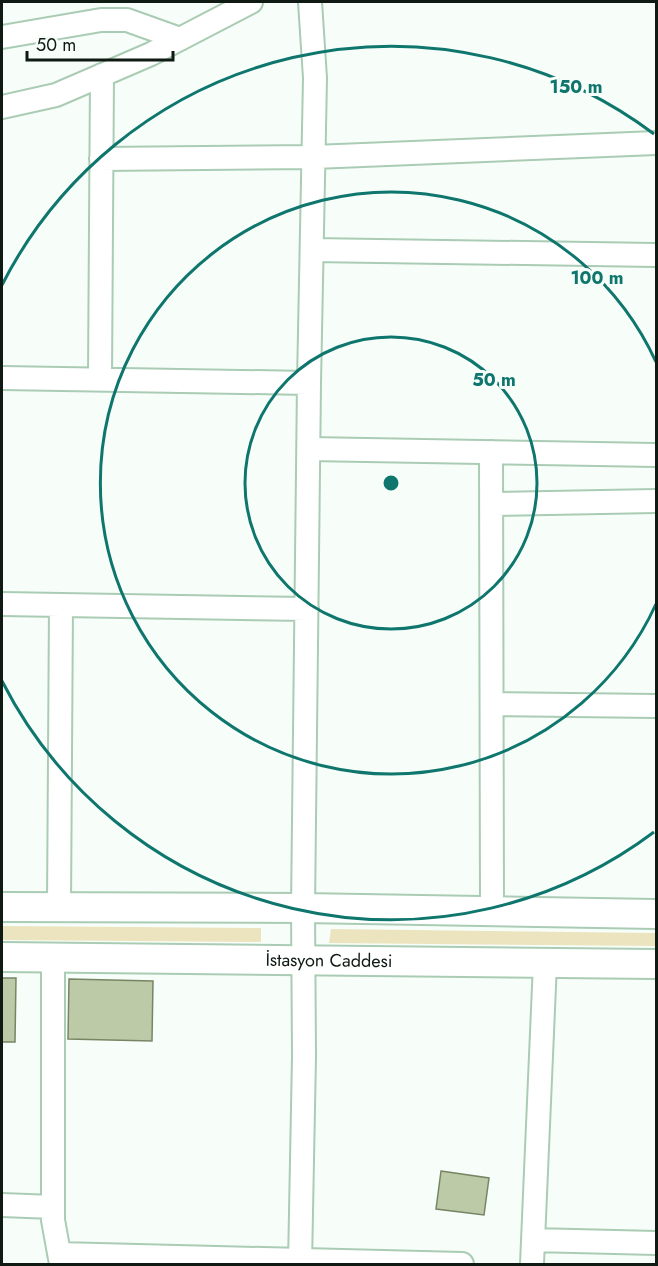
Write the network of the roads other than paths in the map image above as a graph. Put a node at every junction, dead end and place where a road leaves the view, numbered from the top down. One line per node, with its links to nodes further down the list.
1 (251, 2): 4 (street)
2 (310, 2): 8 (street)
3 (2, 37): 4 (street)
4 (180, 39): 5 (street)
5 (102, 75): 6 (street); 9 (street)
6 (2, 106)
7 (657, 143): 8 (street)
8 (314, 157): 9 (street); 10 (street)
9 (102, 159): 13 (street)
10 (312, 250): 11 (street); 14 (street)
11 (657, 255)
12 (2, 378): 13 (street)
13 (100, 378): 14 (street)
14 (309, 383): 15 (street)
15 (309, 449): 16 (street); 22 (street)
16 (491, 452): 17 (street); 19 (street)
17 (657, 454)
18 (657, 501): 19 (street)
19 (491, 504): 23 (street)
20 (2, 604): 21 (street)
21 (61, 605): 22 (street); 26 (street)
22 (307, 609): 27 (street)
23 (492, 704): 24 (street); 28 (street)
24 (657, 706)
25 (2, 907): 26 (main road)
26 (59, 907): 27 (main road)
27 (303, 908): 28 (main road); 32 (street)
28 (492, 911): 29 (main road)
29 (657, 914)
30 (2, 957): 31 (main road, İstasyon Caddesi)
31 (53, 957): 32 (main road, İstasyon Caddesi); 36 (street)
32 (303, 960): 33 (main road, İstasyon Caddesi); 40 (street)
33 (545, 963): 34 (main road, İstasyon Caddesi); 37 (street)
34 (657, 964)
35 (2, 1205): 36 (street)
36 (53, 1207): 39 (street)
37 (533, 1240): 38 (street); 42 (street)
38 (657, 1243)
39 (60, 1259): 40 (street)
40 (300, 1262): 41 (street)
41 (462, 1264)
42 (532, 1264)

